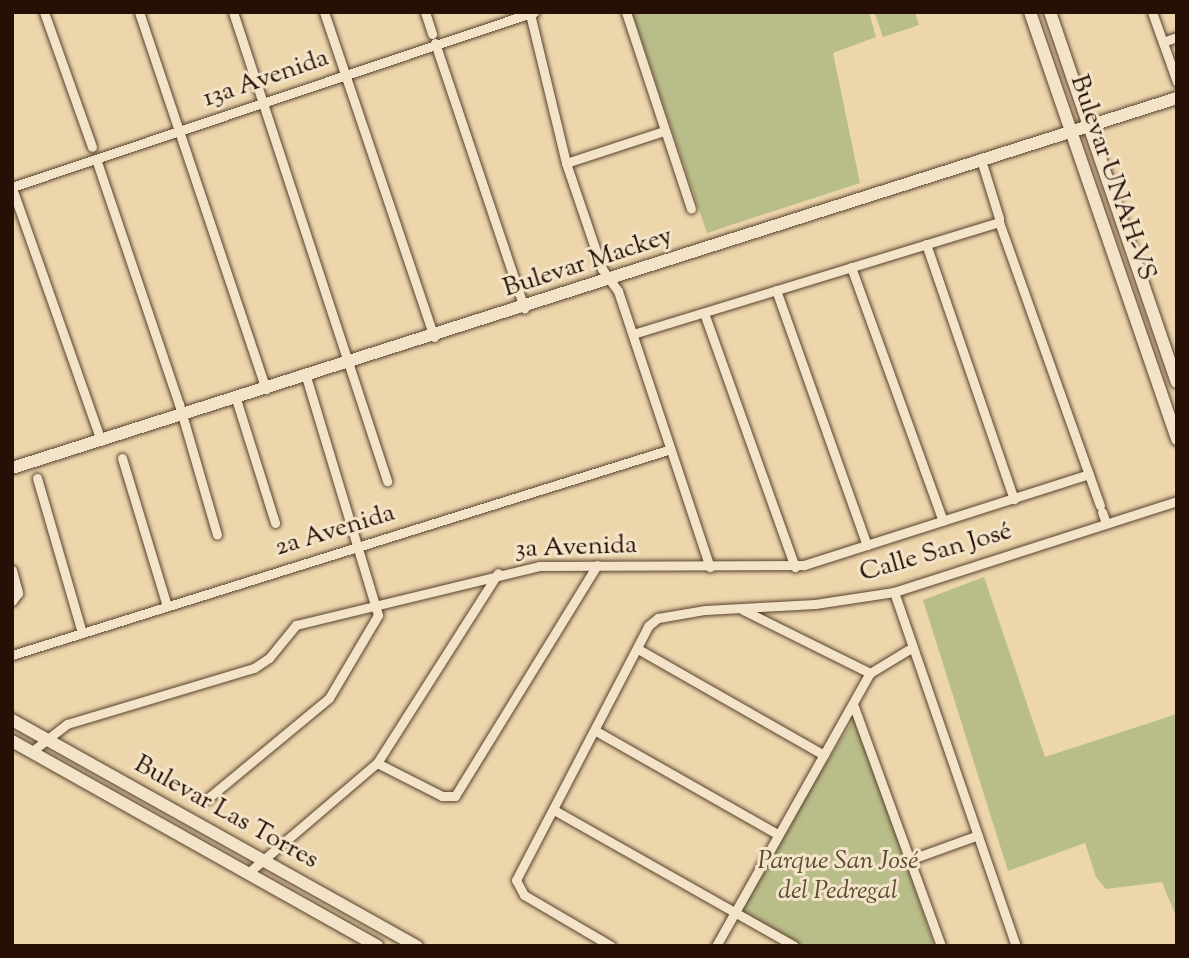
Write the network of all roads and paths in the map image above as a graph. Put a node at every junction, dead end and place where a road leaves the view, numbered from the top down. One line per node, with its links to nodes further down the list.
1 (44, 12): 22 (street)
2 (139, 12): 19 (street)
3 (233, 12): 17 (street)
4 (324, 12): 14 (street)
5 (425, 12): 12 (street)
6 (625, 12): 20 (street)
7 (1030, 12): 21 (main road, Bulevar UNAH-VS)
8 (1050, 12): 18 (main road, Bulevar UNAH-VS)
9 (1152, 12): 13 (street)
10 (532, 13): 12 (street, 13a Avenida); 24 (street)
11 (1177, 37): 13 (street)
12 (434, 38): 14 (street, 13a Avenida); 33 (street)
13 (1163, 42): 15 (street)
14 (345, 74): 17 (street, 13a Avenida); 36 (street)
15 (1177, 82)
16 (1177, 98): 18 (main road, Bulevar Mackey)
17 (264, 101): 19 (street, 13a Avenida); 37 (street)
18 (1091, 127): 21 (main road, Bulevar Mackey); 39 (main road, Bulevar UNAH-VS)
19 (179, 131): 23 (street, 13a Avenida); 40 (street)
20 (664, 131): 24 (street); 27 (street)
21 (1073, 133): 25 (main road, Bulevar Mackey); 43 (main road, Bulevar UNAH-VS)
22 (92, 147)
23 (96, 159): 26 (street, 13a Avenida); 42 (street)
24 (566, 163): 31 (street)
25 (982, 163): 28 (street); 31 (main road, Bulevar Mackey)
26 (12, 188): 44 (street)
27 (691, 209)
28 (997, 220): 29 (street); 48 (street)
29 (926, 244): 30 (street); 51 (street)
30 (851, 267): 32 (street); 53 (street)
31 (610, 279): 33 (main road, Bulevar Mackey); 35 (street)
32 (776, 290): 34 (street); 58 (street)
33 (524, 308): 36 (main road, Bulevar Mackey)
34 (704, 313): 35 (street); 61 (street)
35 (633, 334): 45 (street)
36 (434, 337): 37 (main road, Bulevar Mackey)
37 (351, 362): 38 (main road, Bulevar Mackey); 50 (street)
38 (306, 376): 40 (main road, Bulevar Mackey); 57 (street)
39 (1177, 382)
40 (266, 389): 41 (main road, Bulevar Mackey)
41 (236, 399): 42 (main road, Bulevar Mackey); 54 (street)
42 (180, 415): 44 (main road, Bulevar Mackey); 56 (street)
43 (1177, 439)
44 (101, 441): 47 (main road, Bulevar Mackey)
45 (671, 449): 57 (street, 2a Avenida); 60 (street)
46 (122, 458): 67 (street)
47 (12, 468)
48 (1089, 474): 51 (street, 3a Avenida); 55 (street)
49 (37, 478): 69 (street)
50 (387, 481)
51 (1014, 499): 53 (street, 3a Avenida)
52 (1177, 501): 55 (street, Calle San José)
53 (943, 521): 58 (street, 3a Avenida)
54 (275, 523)
55 (1106, 523): 64 (street, Calle San José)
56 (217, 535)
57 (358, 545): 66 (street); 67 (street, 2a Avenida)
58 (867, 545): 61 (street, 3a Avenida)
59 (597, 565): 60 (street, 3a Avenida); 63 (street, 3a Avenida); 81 (street)
60 (710, 567): 61 (street, 3a Avenida)
61 (794, 567)
62 (12, 570): 65 (street)
63 (498, 573): 66 (street, 3a Avenida); 81 (street)
64 (894, 592): 68 (street, Calle San José); 70 (street)
65 (15, 598)
66 (376, 605): 77 (street, 3a Avenida); 82 (street)
67 (167, 606): 69 (street, 2a Avenida)
68 (740, 609): 71 (street, Calle San José); 73 (street)
69 (82, 632): 72 (street, 2a Avenida)
70 (913, 647): 73 (street); 85 (street)
71 (638, 649): 76 (street); 80 (street)
72 (12, 654)
73 (870, 673): 74 (street)
74 (853, 704): 80 (street); 87 (street)
75 (12, 720): 77 (main road, Bulevar Las Torres)
76 (596, 731): 83 (street); 84 (street)
77 (47, 740): 79 (street, 3a Avenida); 86 (main road, Bulevar Las Torres)
78 (12, 741): 79 (main road, Bulevar Las Torres)
79 (31, 752): 88 (main road, Bulevar Las Torres)
80 (824, 755): 84 (street)
81 (377, 763): 86 (street)
82 (208, 799)
83 (554, 810): 89 (street); 92 (street)
84 (779, 835): 89 (street)
85 (978, 835): 87 (street); 96 (street)
86 (266, 860): 88 (street); 91 (main road, Bulevar Las Torres)
87 (909, 860): 95 (street)
88 (248, 873): 90 (main road, Bulevar Las Torres)
89 (735, 911): 93 (street); 94 (street)
90 (377, 946)
91 (417, 946)
92 (611, 946)
93 (716, 946)
94 (794, 946)
95 (940, 946)
96 (1016, 946)

